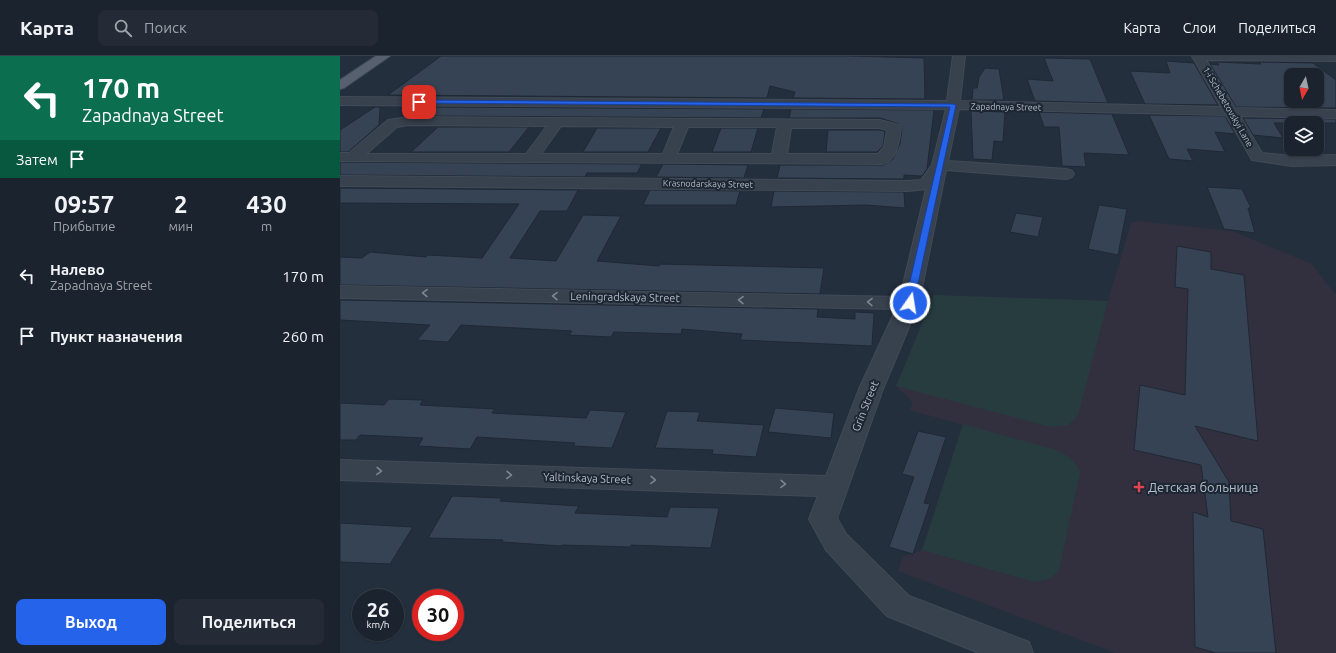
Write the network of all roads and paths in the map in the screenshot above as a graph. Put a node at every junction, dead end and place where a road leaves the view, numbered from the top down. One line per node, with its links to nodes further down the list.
1 (384, 56): 5 (main road)
2 (960, 56): 7 (street, Grin Street)
3 (1199, 56): 4 (street); 8 (street, 1-i Schebetovskyi Lane)
4 (1336, 58)
5 (340, 85)
6 (340, 101): 7 (street, Zapadnaya Street)
7 (953, 105): 8 (street, Zapadnaya Street); 18 (street, Grin Street)
8 (1232, 112): 9 (street, Zapadnaya Street); 17 (street, 1-i Schebetovskyi Lane)
9 (1336, 114)
10 (557, 122): 11 (street); 13 (street); 14 (street)
11 (683, 123): 12 (street); 15 (street)
12 (785, 123): 16 (street); 16 (street)
13 (346, 158): 14 (street)
14 (530, 158): 15 (street)
15 (668, 158): 16 (street)
16 (779, 159)
17 (1336, 160)
18 (940, 165): 19 (street); 20 (street, Krasnodarskaya Street); 22 (street, Grin Street)
19 (1066, 174)
20 (340, 181)
21 (340, 292): 22 (street, Leningradskaya Street, one-way to 21)
22 (910, 303): 24 (street, Grin Street)
23 (340, 470): 24 (street, Yaltinskaya Street, one-way to 24)
24 (834, 486): 25 (street, Grin Street)
25 (1017, 653)

